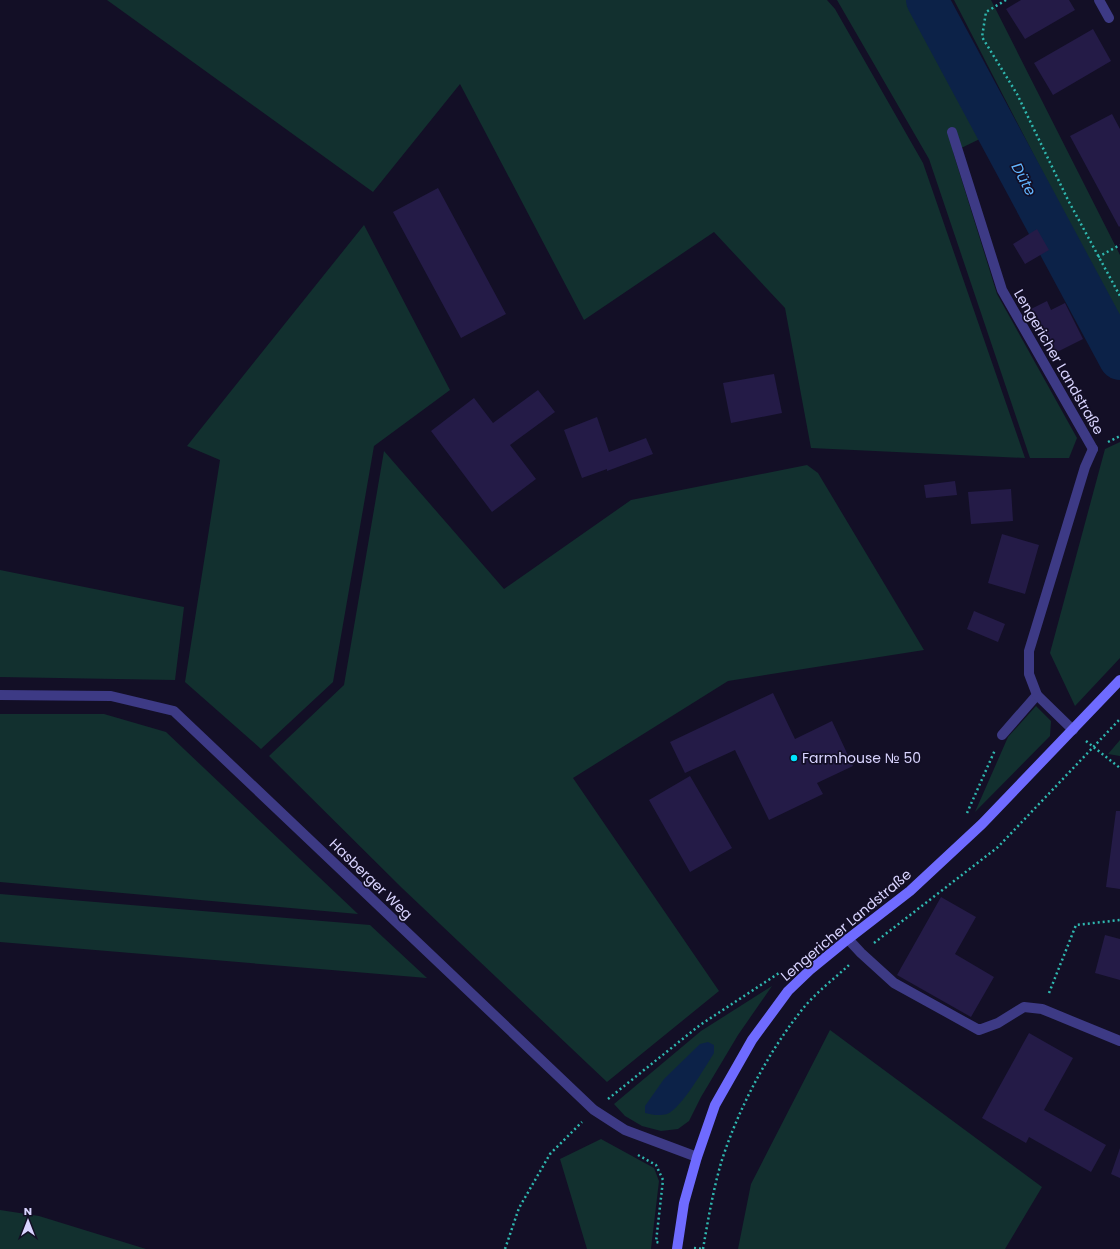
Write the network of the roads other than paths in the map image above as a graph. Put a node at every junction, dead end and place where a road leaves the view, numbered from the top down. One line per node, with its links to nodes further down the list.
1 (1099, 0): 2 (street)
2 (1109, 18)
3 (952, 132): 6 (street, Lengericher Landstraße)
4 (1120, 680): 7 (main road, Lengericher Landstraße)
5 (0, 695): 11 (street, Hasberger Weg)
6 (1037, 695): 7 (street, Lengericher Landstraße); 8 (street)
7 (1073, 730): 9 (main road, Lengericher Landstraße)
8 (1002, 735)
9 (848, 939): 10 (street); 11 (main road, Lengericher Landstraße)
10 (1120, 1042)
11 (697, 1157): 12 (main road, Lengericher Landstraße)
12 (678, 1247)

